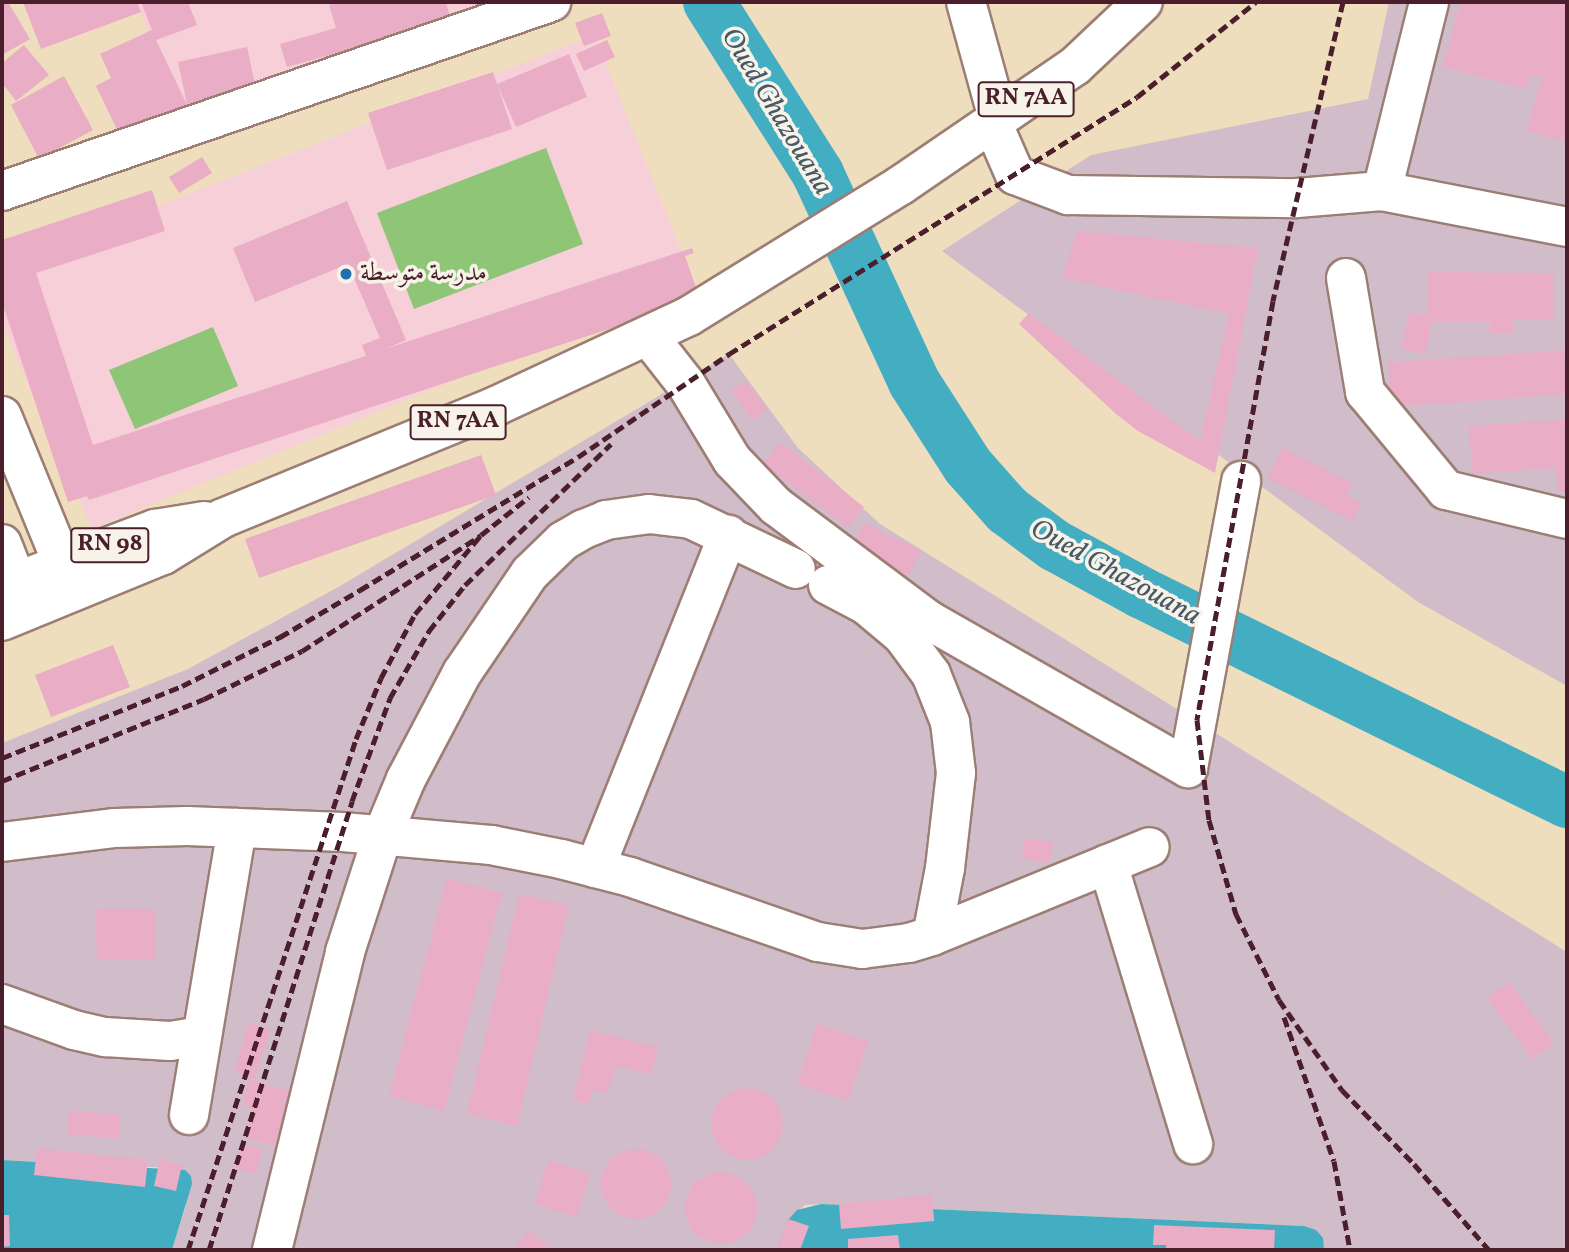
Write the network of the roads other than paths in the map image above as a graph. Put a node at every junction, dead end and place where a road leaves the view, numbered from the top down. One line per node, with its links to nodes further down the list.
1 (551, 2): 6 (street)
2 (966, 2): 5 (street)
3 (1143, 2): 5 (street, RN 7AA)
4 (1429, 2): 7 (street)
5 (995, 120): 7 (street); 10 (street, RN 7AA)
6 (2, 191)
7 (1382, 191): 8 (street)
8 (1567, 227)
9 (1346, 278): 14 (street)
10 (649, 337): 12 (street); 13 (street, RN 7AA)
11 (2, 416): 17 (street)
12 (1241, 481)
13 (223, 518): 17 (street, RN 98)
14 (1567, 519)
15 (728, 535): 20 (street); 24 (street); 25 (street)
16 (2, 544): 18 (street)
17 (69, 577): 18 (street, RN 98)
18 (12, 600)
19 (237, 828): 20 (street); 21 (street); 27 (street)
20 (383, 834): 24 (street); 30 (street)
21 (2, 842)
22 (1150, 847): 23 (street)
23 (1108, 864): 25 (street); 29 (street)
24 (595, 868): 25 (street)
25 (932, 936)
26 (2, 1004): 27 (street)
27 (202, 1037): 28 (street)
28 (189, 1115)
29 (1193, 1144)
30 (272, 1250)

